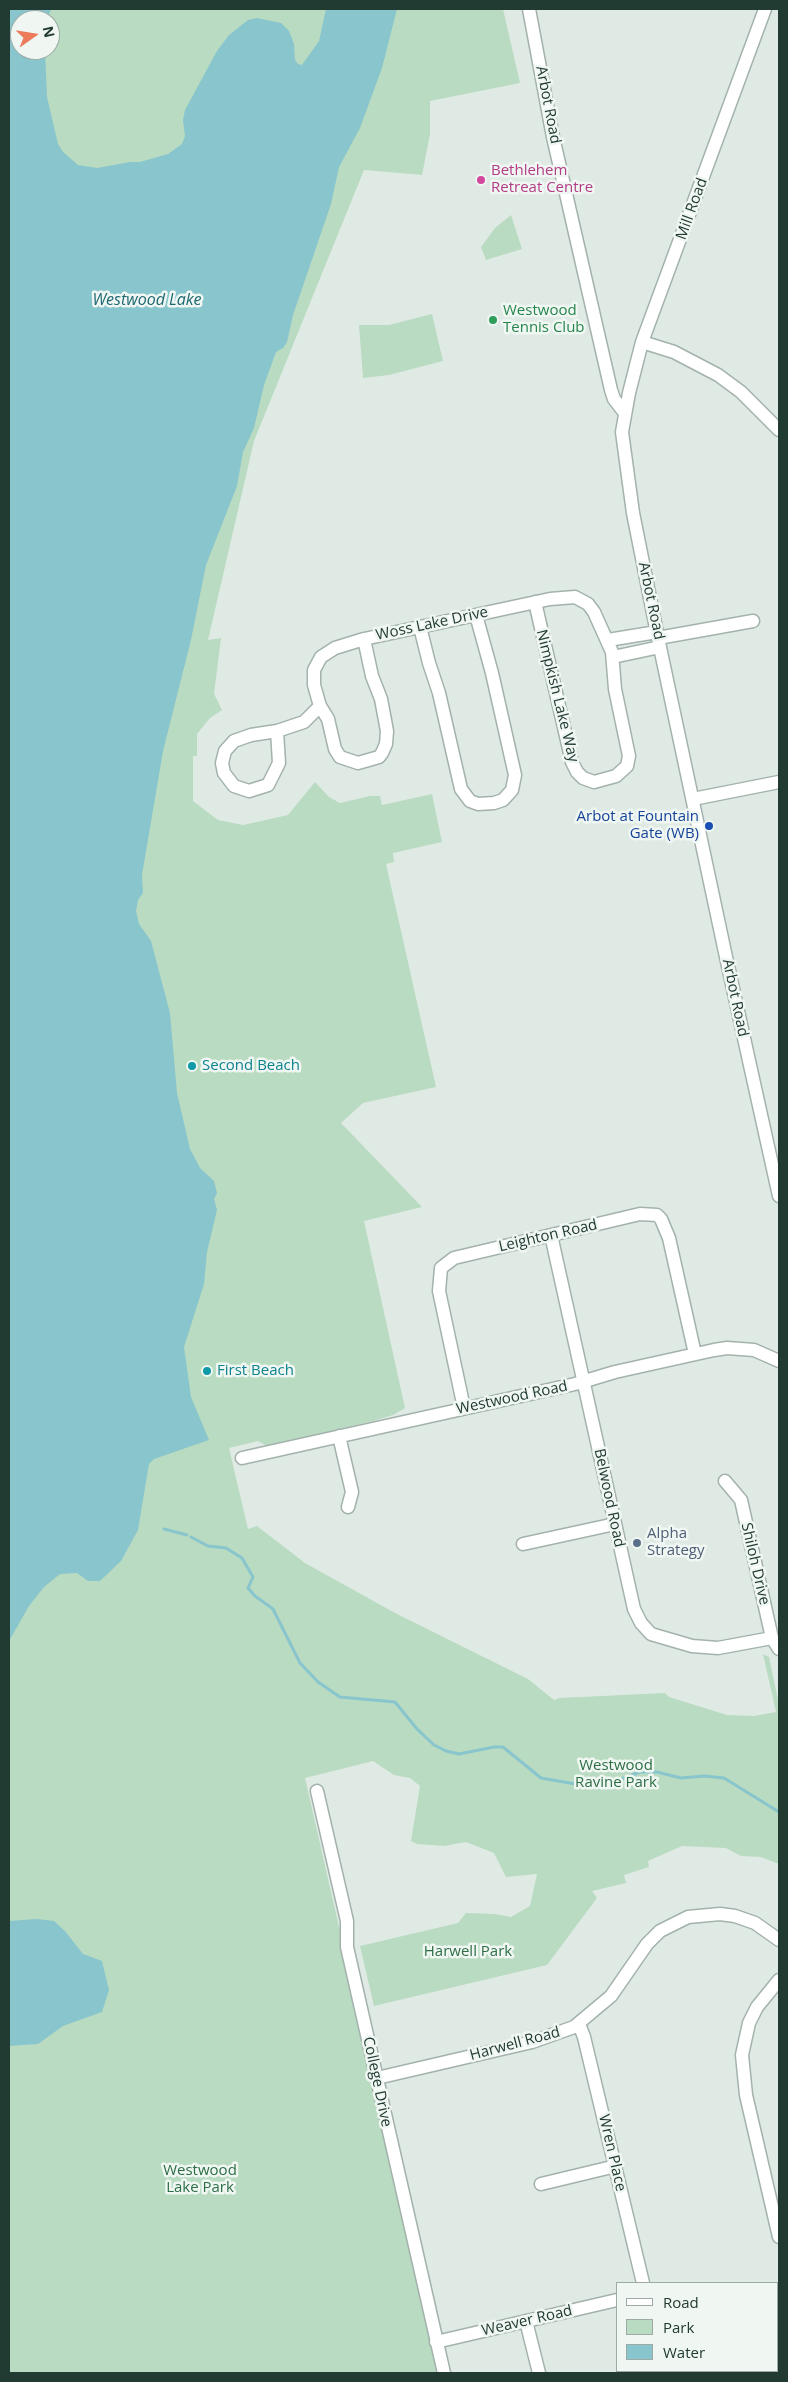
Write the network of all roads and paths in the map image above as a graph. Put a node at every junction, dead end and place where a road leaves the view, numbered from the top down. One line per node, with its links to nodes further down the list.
1 (529, 9): 4 (street, Arbot Road)
2 (765, 9): 3 (street, Mill Road)
3 (642, 342): 4 (street, Mill Road); 5 (street)
4 (624, 412): 11 (street, Arbot Road)
5 (779, 430)
6 (535, 602): 7 (street, Woss Lake Drive); 12 (street, Woss Lake Drive); 13 (street, Nimpkish Lake Way)
7 (476, 615): 9 (street, Woss Lake Drive); 9 (street)
8 (753, 621): 11 (street)
9 (420, 627): 10 (street, Woss Lake Drive)
10 (364, 639): 14 (street, Woss Lake Drive); 14 (street, Woss Lake Drive)
11 (659, 639): 12 (street); 13 (street); 17 (street, Arbot Road)
12 (608, 640): 13 (street, Woss Lake Drive)
13 (613, 657)
14 (320, 706): 15 (street)
15 (277, 731): 15 (street)
16 (779, 782): 17 (street)
17 (693, 800): 18 (street, Arbot Road)
18 (779, 1196)
19 (551, 1235): 20 (street, Leighton Road); 22 (street, Belwood Road); 23 (street, Leighton Road)
20 (695, 1354): 21 (street, Westwood Road); 22 (street, Westwood Road)
21 (779, 1361)
22 (583, 1382): 23 (street, Westwood Road); 28 (street, Belwood Road)
23 (464, 1408): 24 (street, Westwood Road)
24 (339, 1436): 25 (street, Westwood Road); 27 (street)
25 (242, 1458)
26 (724, 1481): 30 (street, Shiloh Drive)
27 (348, 1507)
28 (615, 1524): 29 (street); 30 (street, Belwood Road)
29 (523, 1544)
30 (776, 1644)
31 (317, 1791): 35 (street, College Drive)
32 (779, 1940): 34 (street, Harwell Road)
33 (779, 1980): 38 (street)
34 (579, 2024): 35 (street, Harwell Road); 36 (street, Wren Place)
35 (377, 2078): 42 (street, College Drive)
36 (616, 2166): 37 (street); 39 (street, Wren Place)
37 (541, 2184)
38 (779, 2237)
39 (643, 2282)
40 (616, 2300): 41 (street, Weaver Road)
41 (526, 2321): 42 (street, Weaver Road); 44 (street)
42 (436, 2342): 43 (street, College Drive)
43 (444, 2373)
44 (539, 2373)

